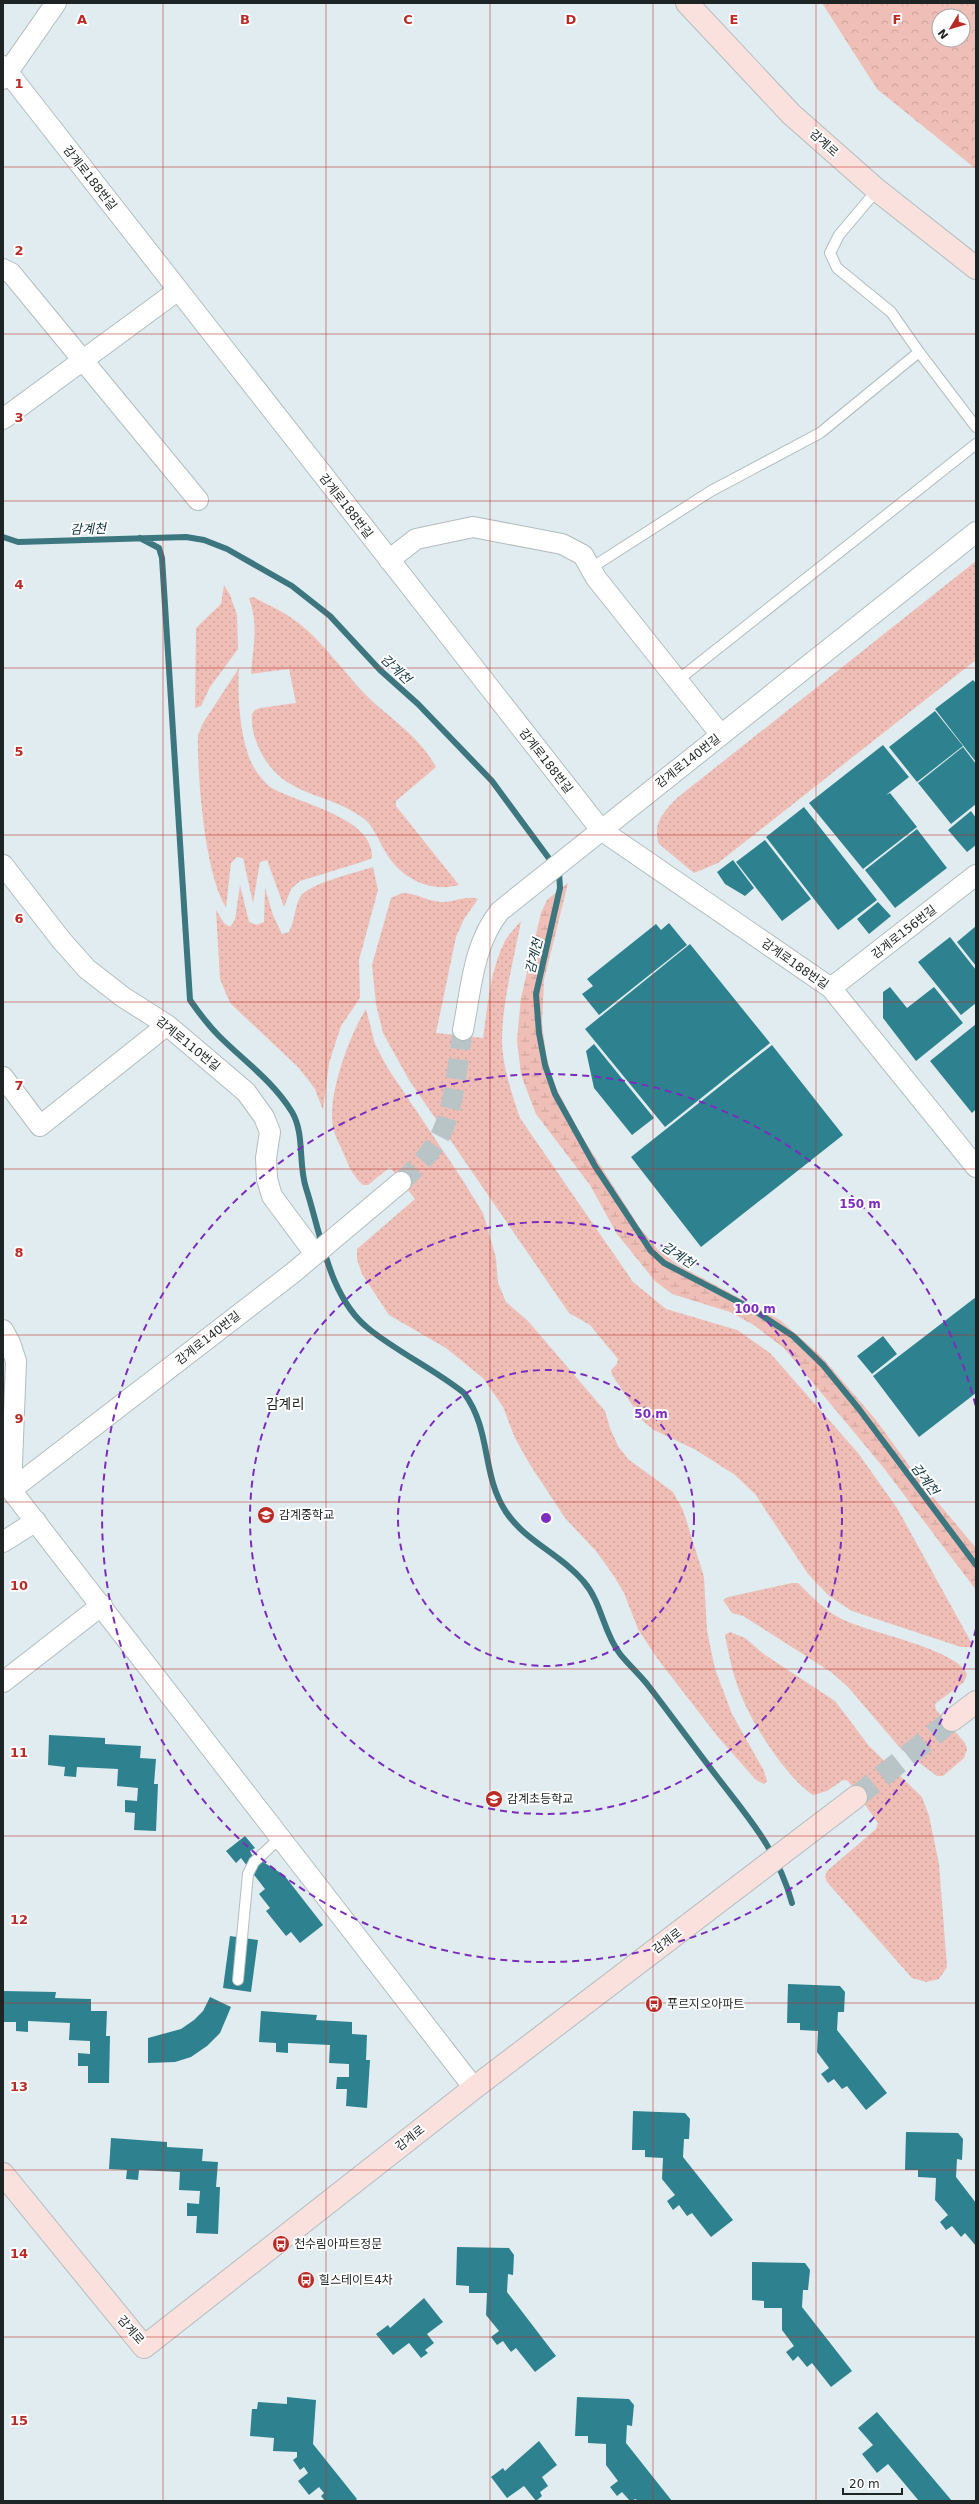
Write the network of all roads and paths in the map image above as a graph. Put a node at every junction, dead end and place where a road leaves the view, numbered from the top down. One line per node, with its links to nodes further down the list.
1 (56, 3): 3 (street)
2 (687, 3): 4 (main road, 감계로)
3 (5, 72): 7 (street, 감계로188번길)
4 (877, 190): 5 (main road, 감계로); 8 (lane)
5 (976, 268)
6 (3, 269): 9 (street)
7 (177, 291): 9 (street); 15 (street, 감계로188번길)
8 (918, 352): 11 (lane); 16 (lane)
9 (82, 359): 10 (street); 13 (street)
10 (3, 419)
11 (976, 426)
12 (976, 444): 17 (lane)
13 (198, 500)
14 (976, 532): 18 (street, 감계로140번길)
15 (389, 560): 16 (street); 19 (street, 감계로188번길)
16 (591, 568): 17 (street)
17 (678, 680): 18 (street)
18 (721, 735): 19 (street, 감계로140번길)
19 (601, 830): 22 (street, 감계로188번길); 24 (street, 감계로140번길)
20 (3, 865): 23 (street, 감계로110번길)
21 (976, 875): 22 (street, 감계로156번길)
22 (831, 988): 26 (street, 감계로188번길)
23 (167, 1025): 25 (street); 28 (street, 감계로110번길)
24 (463, 1030)
25 (3, 1077)
26 (976, 1167)
27 (401, 1182): 28 (street, 감계로140번길)
28 (314, 1254): 30 (street, 감계로140번길)
29 (3, 1330): 30 (street)
30 (11, 1490): 31 (street)
31 (36, 1521): 32 (street); 33 (street)
32 (3, 1542)
33 (102, 1606): 34 (street); 38 (street)
34 (3, 1682)
35 (976, 1702): 36 (main road)
36 (952, 1720)
37 (856, 1797): 40 (main road, 감계로)
38 (280, 1837): 39 (lane); 40 (street)
39 (238, 1980)
40 (474, 2088): 41 (main road, 감계로)
41 (3, 2174)

